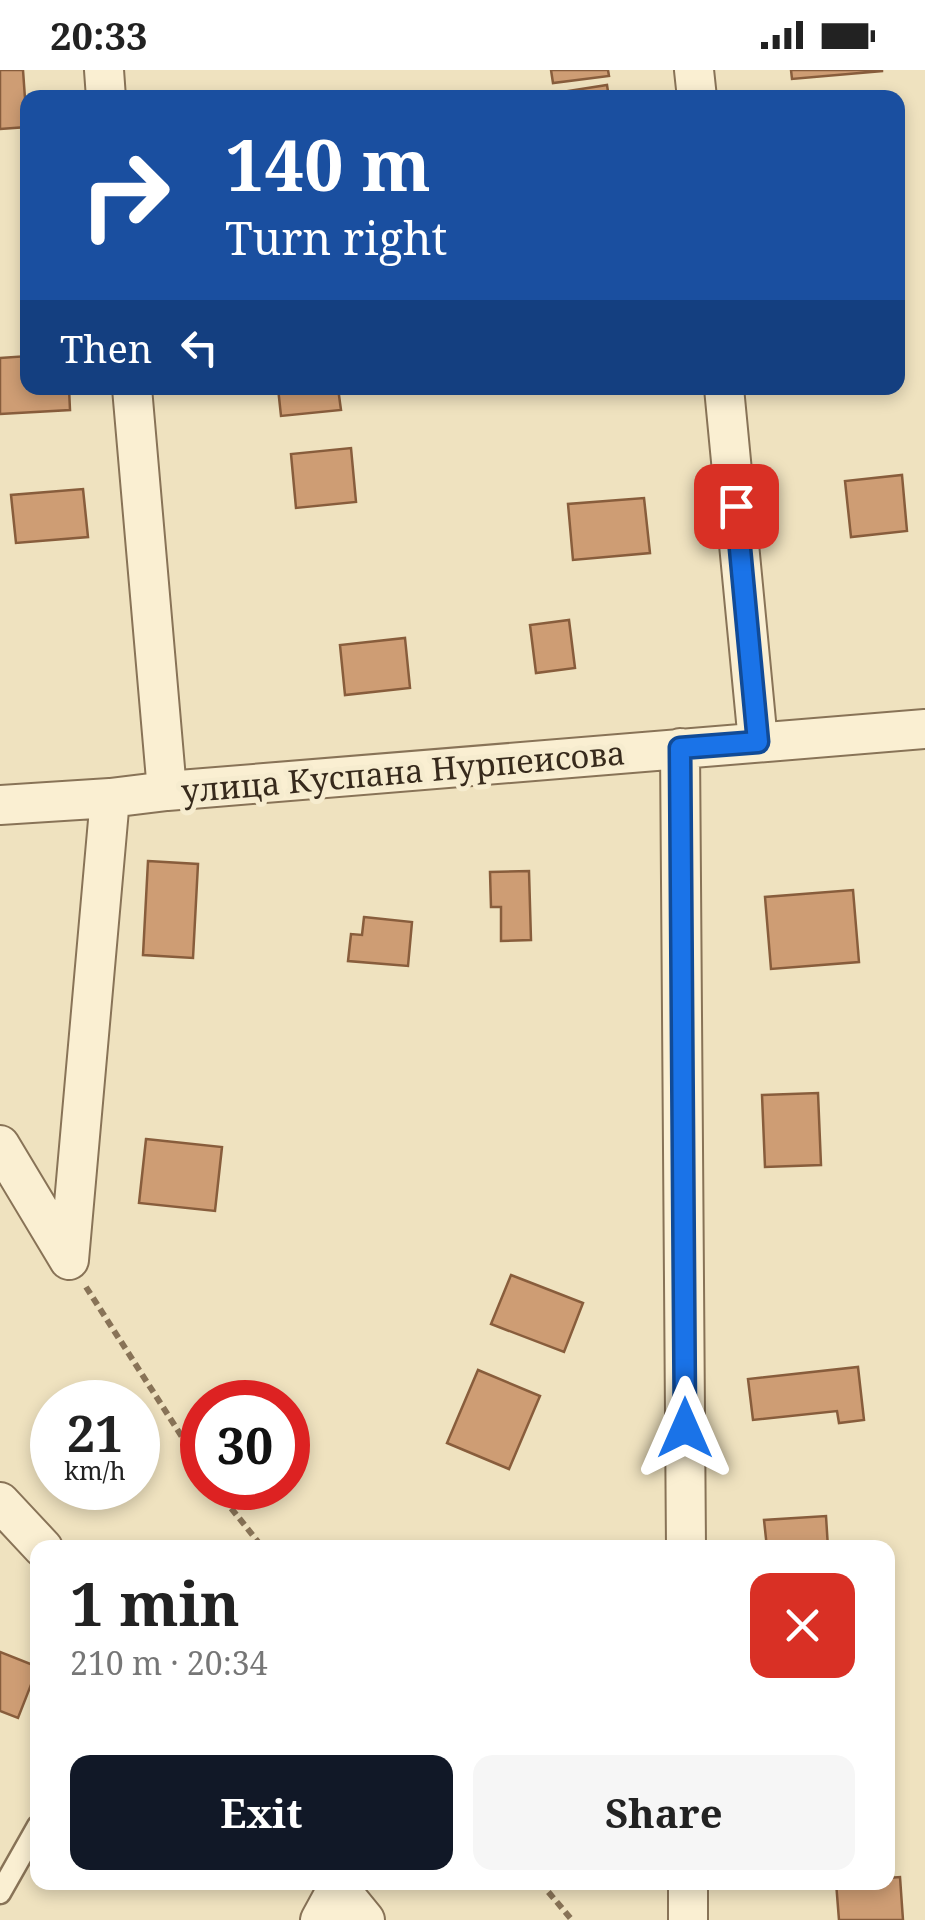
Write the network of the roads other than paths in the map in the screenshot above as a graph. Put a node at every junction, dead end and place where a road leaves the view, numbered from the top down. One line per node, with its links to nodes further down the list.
1 (133, 395): 6 (street)
2 (725, 395): 4 (street)
3 (925, 729): 4 (street, улица Куспана Нурпеисова)
4 (758, 742): 5 (street, улица Куспана Нурпеисова)
5 (680, 748): 6 (street, улица Куспана Нурпеисова); 12 (street)
6 (167, 791): 7 (street, улица Куспана Нурпеисова)
7 (110, 798): 8 (street, улица Куспана Нурпеисова); 9 (street)
8 (0, 805)
9 (0, 1145)
10 (0, 1502): 11 (street)
11 (36, 1540)
12 (686, 1540)
13 (30, 1840): 17 (lane)
14 (333, 1890): 18 (street)
15 (341, 1890): 19 (street)
16 (688, 1890): 20 (street)
17 (0, 1893)
18 (320, 1920)
19 (365, 1920)
20 (688, 1920)

